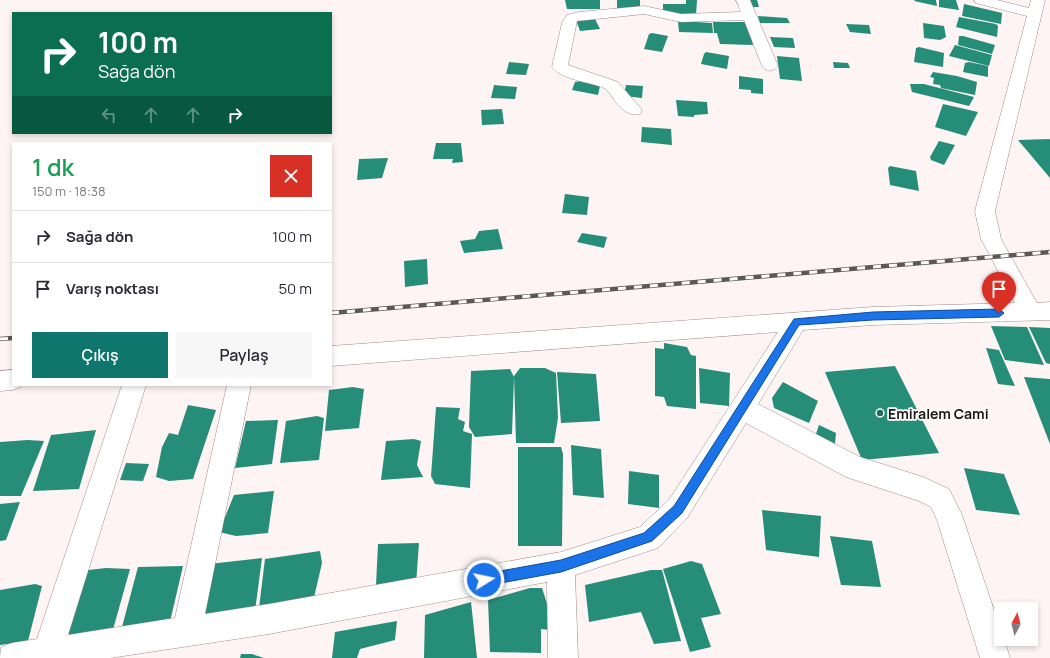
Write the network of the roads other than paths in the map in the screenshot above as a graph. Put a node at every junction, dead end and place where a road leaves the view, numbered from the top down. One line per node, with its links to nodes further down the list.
1 (743, 0): 4 (street)
2 (981, 0): 3 (street)
3 (1036, 7): 7 (street)
4 (750, 16): 5 (street); 6 (street)
5 (770, 66)
6 (634, 110)
7 (1040, 312): 8 (street)
8 (797, 321): 9 (street); 14 (street)
9 (332, 356)
10 (12, 380): 11 (street)
11 (0, 381)
12 (134, 386): 17 (street)
13 (239, 386): 16 (street)
14 (742, 408): 15 (street); 20 (street)
15 (561, 566): 16 (street); 19 (street)
16 (187, 632): 17 (street)
17 (47, 653): 18 (street)
18 (12, 658)
19 (564, 658)
20 (995, 658)

